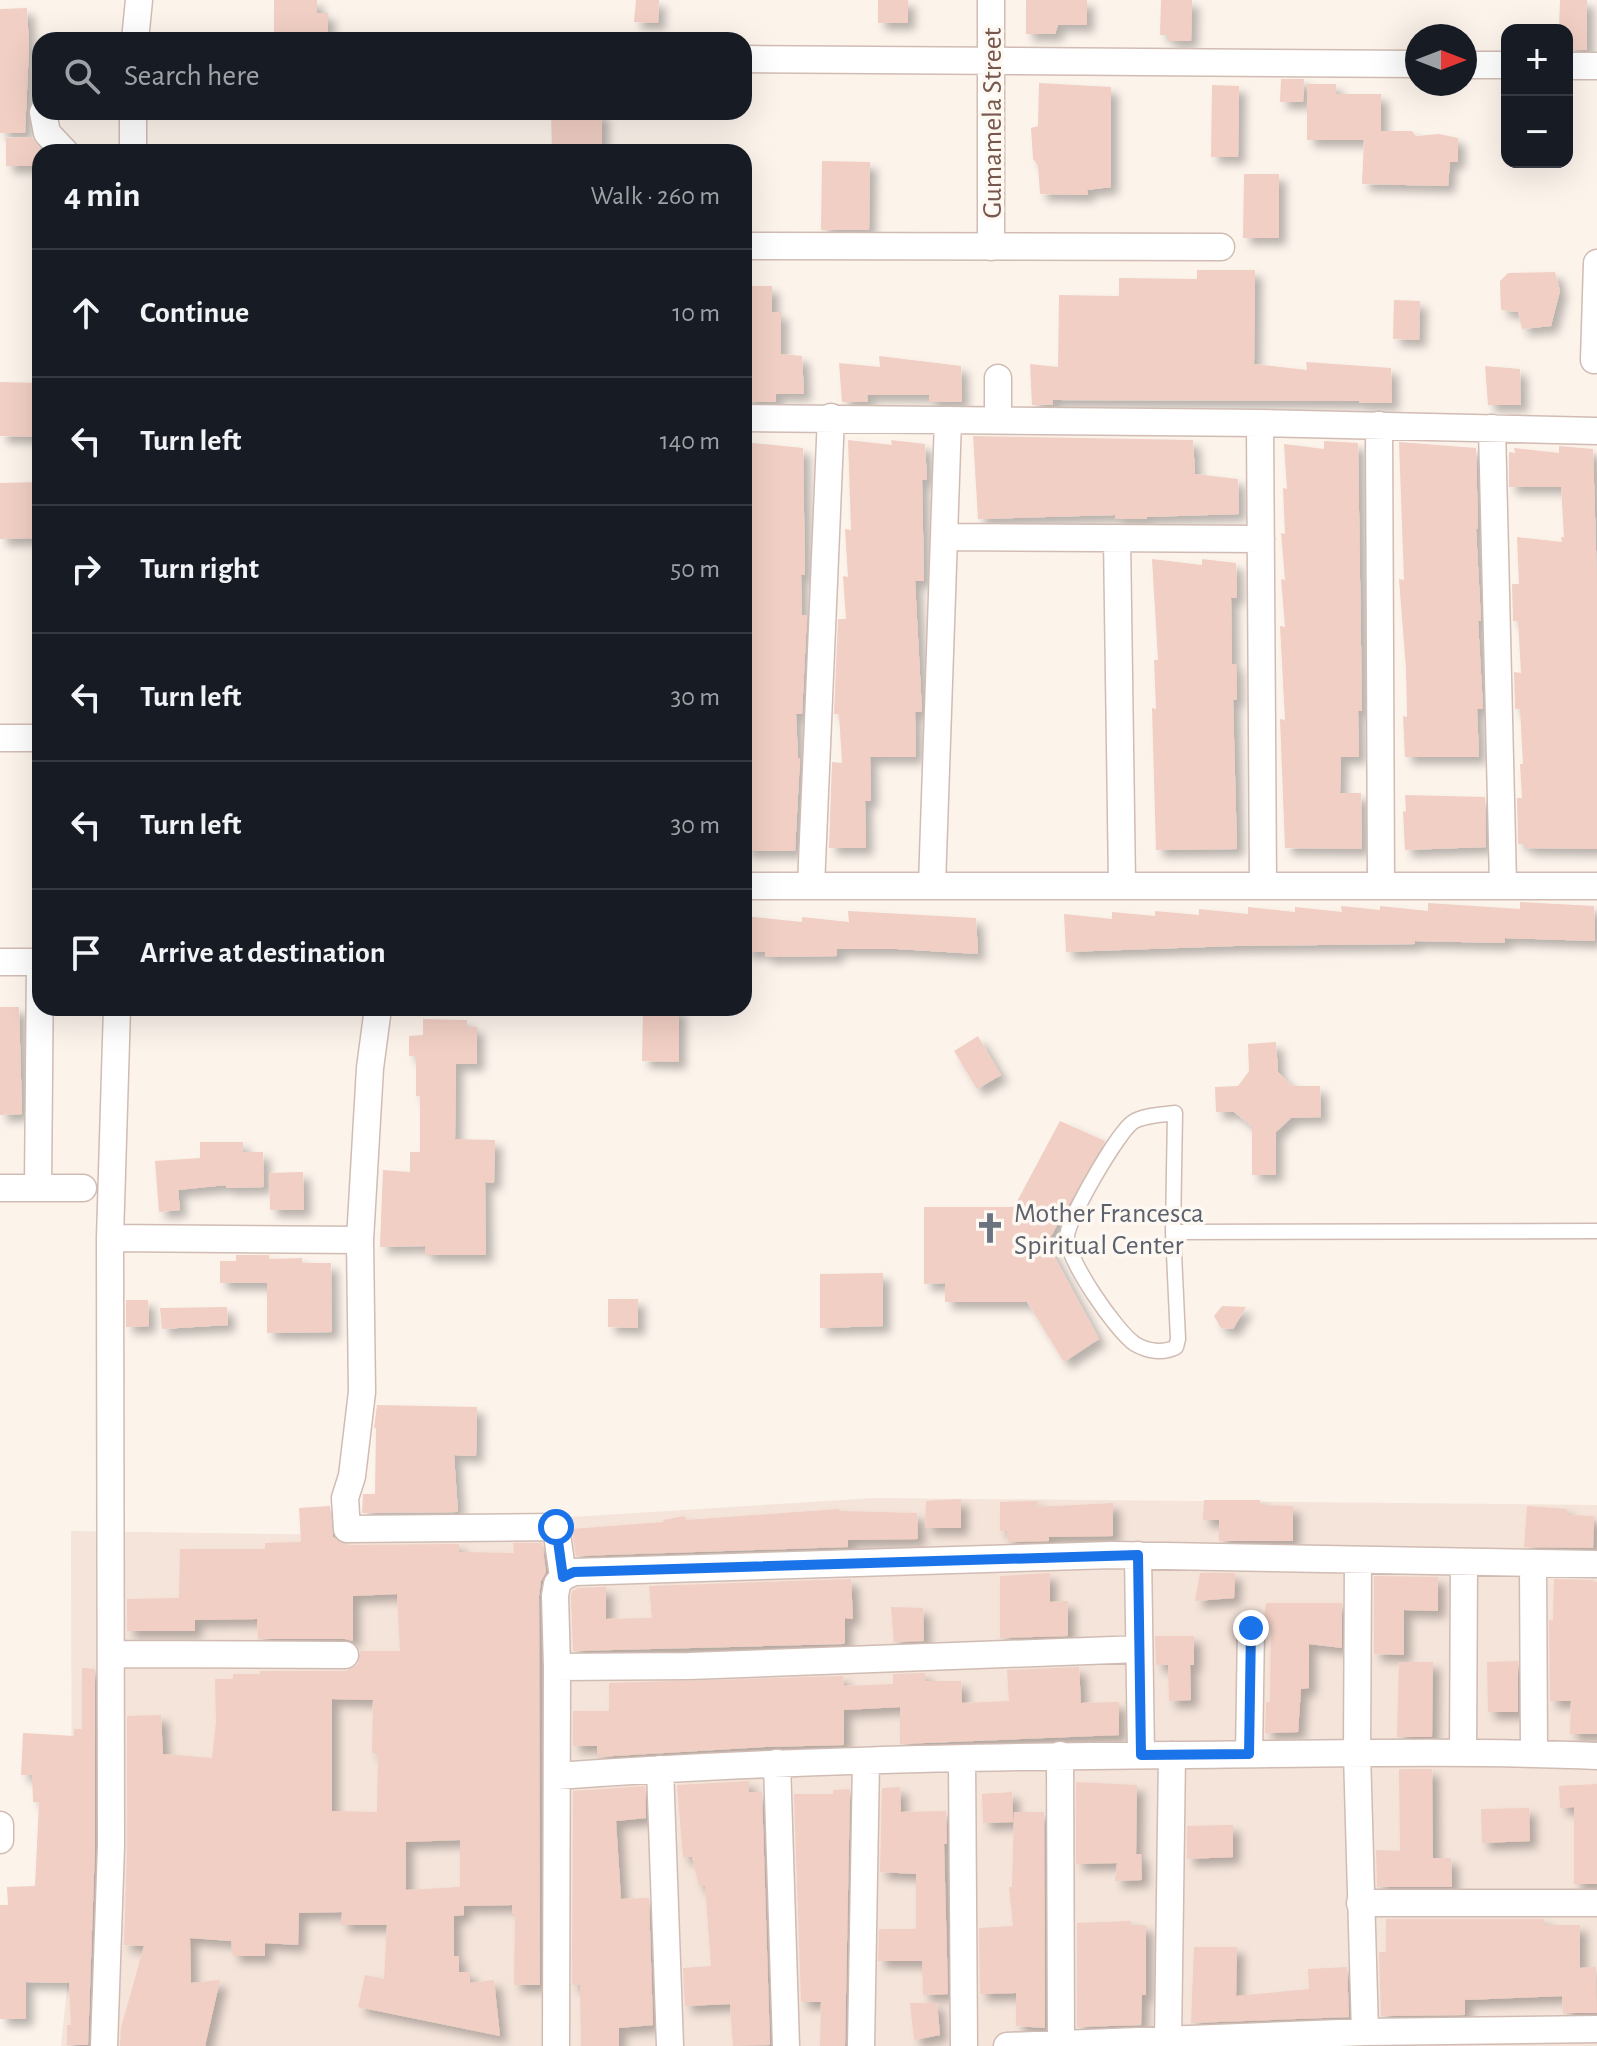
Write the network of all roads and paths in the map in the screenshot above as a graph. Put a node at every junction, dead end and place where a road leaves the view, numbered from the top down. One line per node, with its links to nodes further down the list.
1 (139, 0): 3 (street)
2 (991, 0): 5 (street, Gumamela Street)
3 (136, 32)
4 (752, 59): 5 (street)
5 (991, 59): 6 (street); 16 (street, Gumamela Street)
6 (1405, 64)
7 (1477, 65): 8 (street)
8 (1501, 65)
9 (1573, 66): 10 (street)
10 (1597, 66)
11 (45, 120): 13 (street)
12 (133, 120): 14 (street)
13 (57, 144)
14 (133, 144)
15 (752, 246): 16 (street)
16 (991, 247): 17 (street)
17 (1221, 247)
18 (1597, 263): 19 (street)
19 (1594, 360)
20 (998, 378): 23 (street)
21 (831, 417): 22 (street); 24 (street); 40 (street)
22 (752, 418)
23 (998, 419): 24 (street); 25 (street)
24 (948, 420): 29 (street)
25 (1260, 423): 26 (street); 31 (street)
26 (1379, 425): 27 (street); 38 (street)
27 (1492, 428): 28 (street); 35 (street)
28 (1597, 431)
29 (946, 537): 30 (street); 36 (street)
30 (1117, 538): 31 (street); 34 (street)
31 (1261, 539): 37 (street)
32 (0, 738): 33 (street)
33 (32, 738)
34 (1122, 884): 36 (street); 37 (street)
35 (1503, 884): 38 (street); 41 (street)
36 (932, 885): 40 (street)
37 (1263, 885): 38 (street)
38 (1381, 885)
39 (752, 886): 40 (street)
40 (811, 886)
41 (1597, 886)
42 (0, 962): 43 (street)
43 (32, 962)
44 (40, 1016): 48 (street)
45 (117, 1016): 52 (street)
46 (377, 1016): 53 (street)
47 (0, 1188): 48 (street)
48 (38, 1188): 49 (street)
49 (83, 1188)
50 (1597, 1231): 51 (lane)
51 (1173, 1232): 51 (lane)
52 (110, 1238): 53 (street); 62 (street)
53 (360, 1240): 59 (street)
54 (1138, 1555): 55 (street); 59 (street); 61 (street)
55 (1358, 1560): 56 (street); 65 (street)
56 (1464, 1562): 57 (street); 66 (street)
57 (1533, 1563): 58 (street); 67 (street)
58 (1597, 1564)
59 (563, 1577): 64 (street)
60 (1251, 1628): 68 (street)
61 (1139, 1649): 64 (street); 70 (street)
62 (111, 1654): 63 (street); 86 (street)
63 (345, 1655)
64 (557, 1667): 77 (street)
65 (1357, 1753): 66 (street); 68 (street); 80 (street)
66 (1463, 1753): 67 (street)
67 (1534, 1753): 72 (street)
68 (1249, 1754): 71 (street)
69 (1060, 1755): 70 (street); 73 (street); 85 (street)
70 (1141, 1755): 71 (street)
71 (1172, 1755): 84 (street)
72 (1597, 1756)
73 (962, 1759): 74 (street); 91 (street)
74 (866, 1761): 75 (street); 90 (street)
75 (777, 1763): 76 (street); 89 (street)
76 (660, 1769): 77 (street); 88 (street)
77 (557, 1776): 87 (street)
78 (0, 1825): 79 (street)
79 (0, 1840)
80 (1360, 1903): 81 (street); 83 (street)
81 (1597, 1903)
82 (1597, 2029): 83 (street)
83 (1365, 2032): 84 (street)
84 (1168, 2040): 85 (street)
85 (1061, 2044): 92 (street)
86 (104, 2046)
87 (556, 2046)
88 (670, 2046)
89 (786, 2046)
90 (861, 2046)
91 (964, 2046)
92 (1007, 2046)

